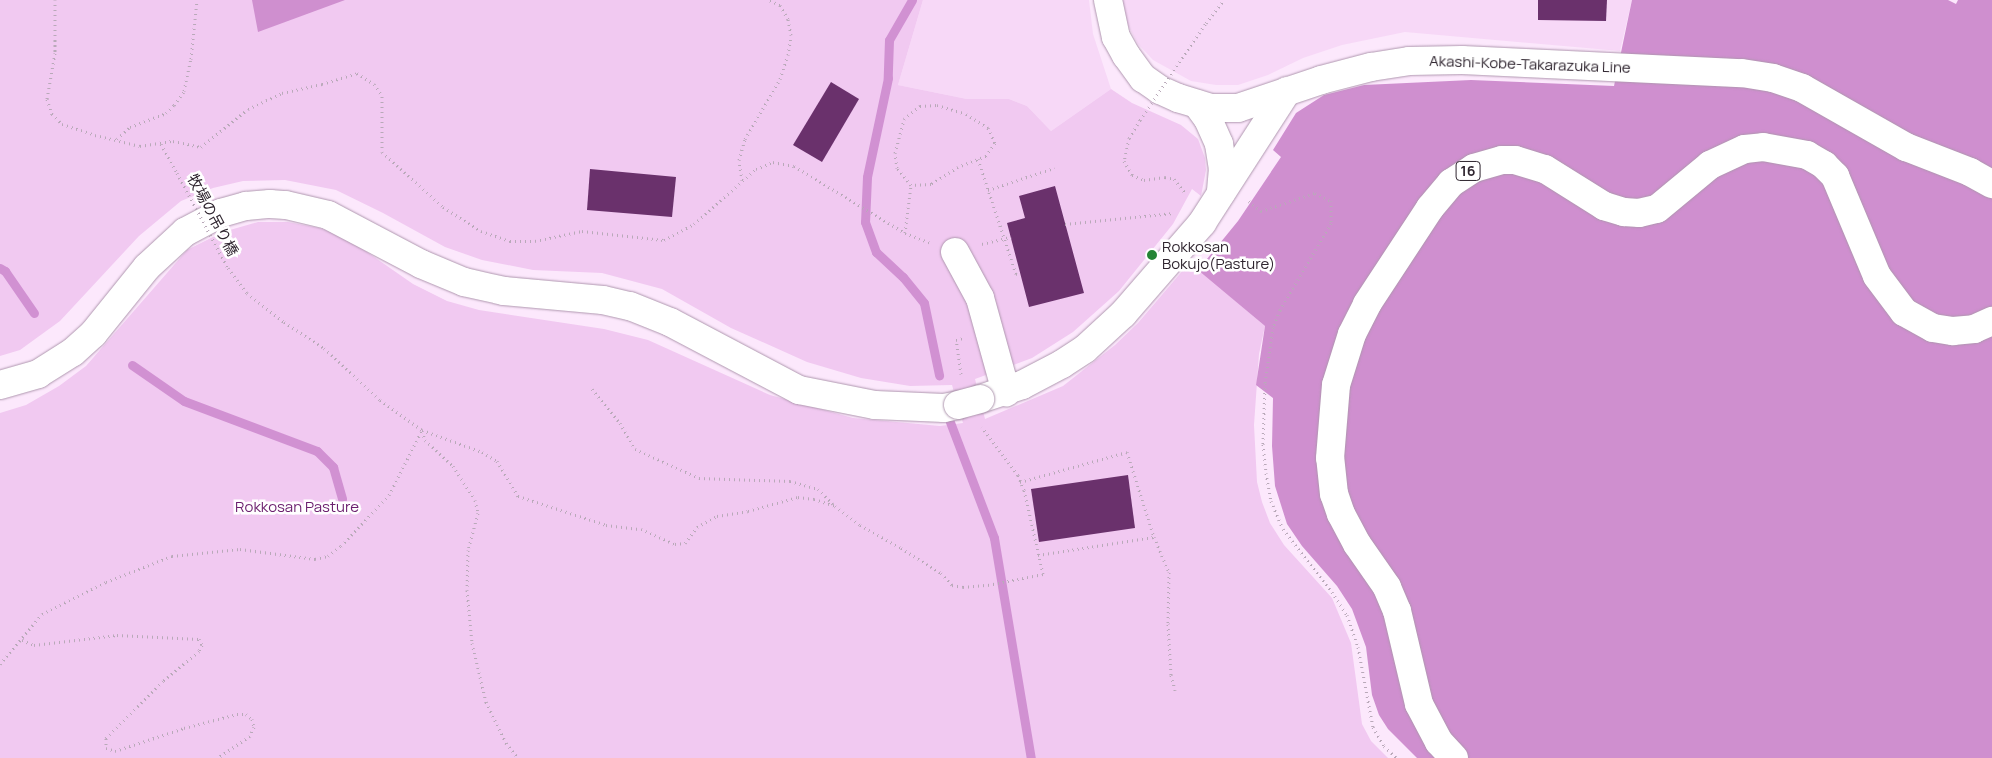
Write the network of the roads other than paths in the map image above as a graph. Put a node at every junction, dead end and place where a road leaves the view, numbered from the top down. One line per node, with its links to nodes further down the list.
1 (1108, 0): 3 (main road, Akashi-Kobe-Takarazuka Line)
2 (1287, 91): 3 (main road, Akashi-Kobe-Takarazuka Line); 4 (main road, Akashi-Kobe-Takarazuka Line); 5 (main road)
3 (1197, 104): 5 (main road)
4 (1992, 184)
5 (1221, 193): 9 (main road)
6 (955, 252): 9 (main road)
7 (1992, 321): 10 (main road, 16)
8 (0, 385): 9 (main road)
9 (1006, 392)
10 (1454, 758)

